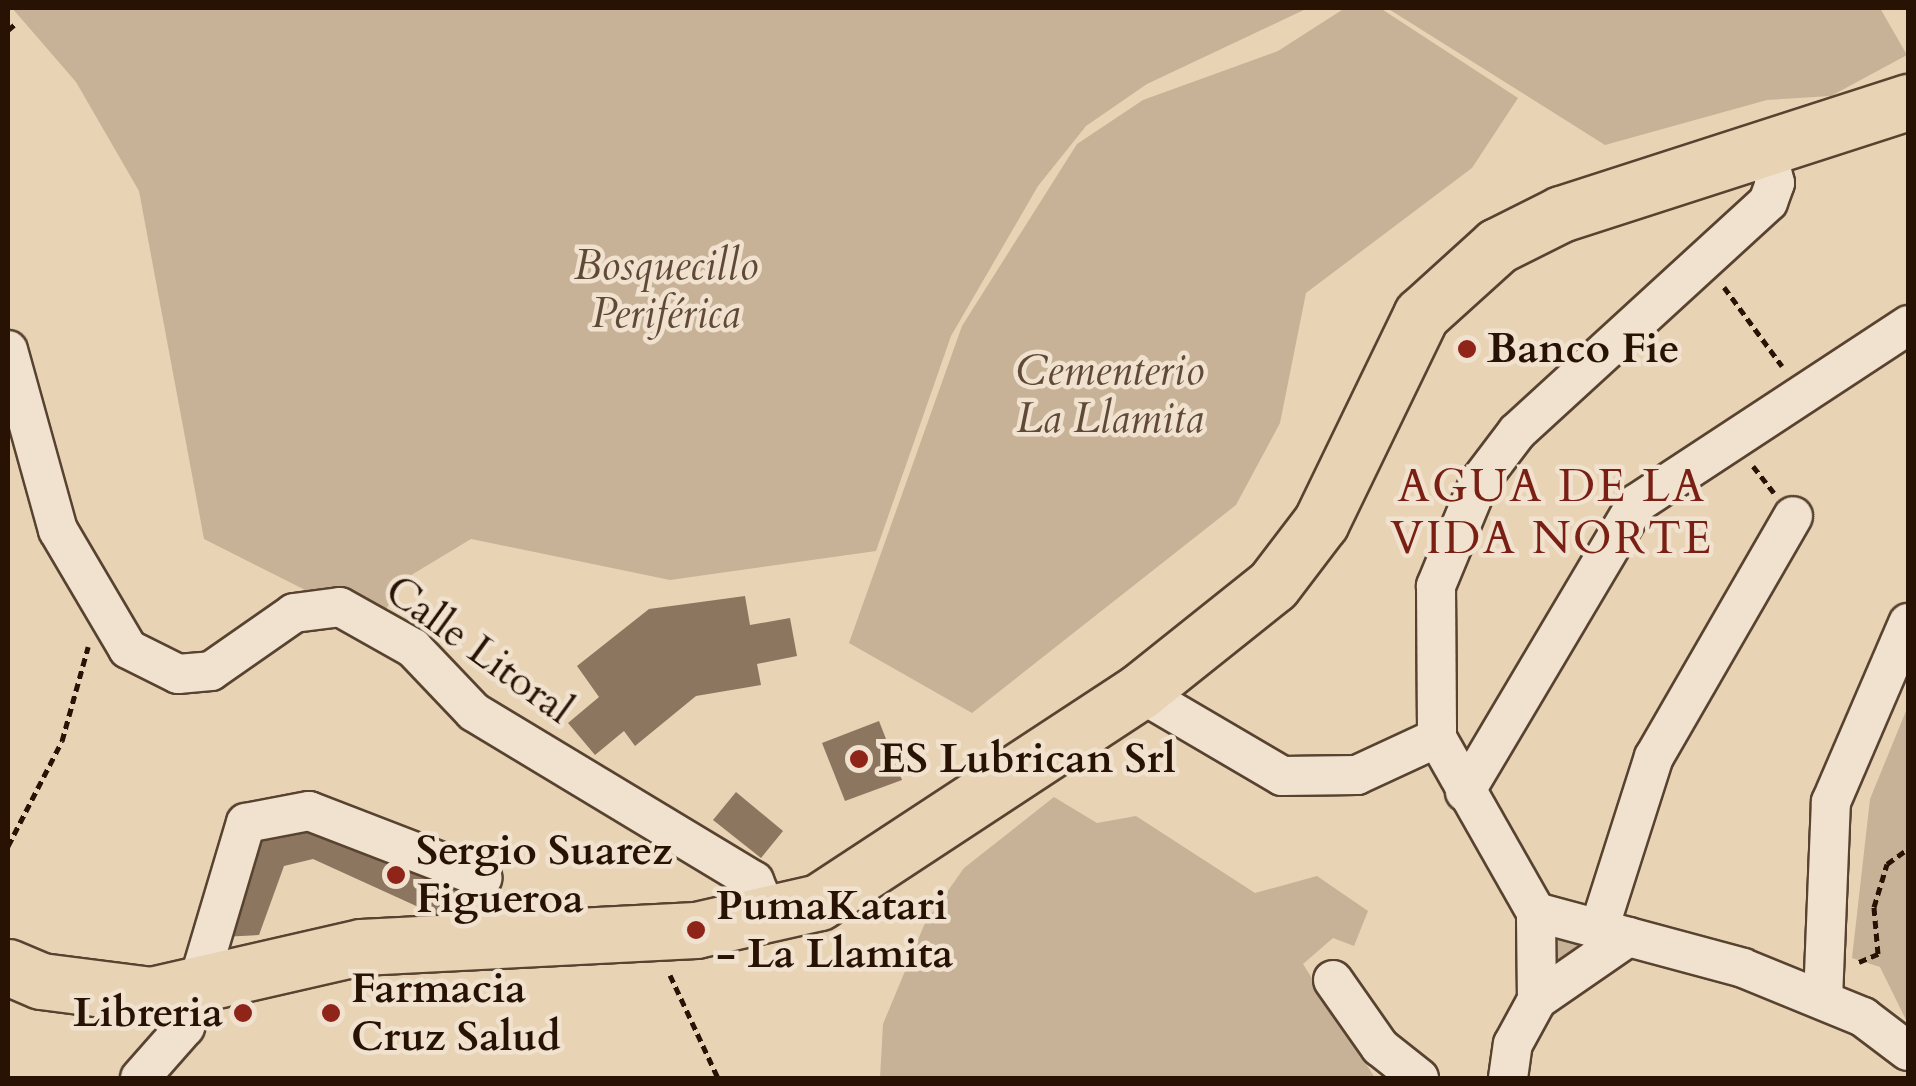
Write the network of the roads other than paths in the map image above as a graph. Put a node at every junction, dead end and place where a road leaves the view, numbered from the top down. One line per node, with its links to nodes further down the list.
1 (1908, 102): 2 (highway)
2 (1767, 151): 7 (highway); 8 (street)
3 (1908, 325): 9 (street)
4 (8, 350): 12 (street, Calle Litoral)
5 (1793, 516): 13 (street)
6 (1908, 622): 17 (street)
7 (1138, 692): 8 (street); 12 (highway)
8 (1436, 738): 9 (street)
9 (1465, 792): 11 (street)
10 (484, 878): 16 (street)
11 (1536, 912): 13 (street); 18 (street)
12 (770, 919): 16 (highway)
13 (1613, 934): 17 (street); 18 (street)
14 (8, 967): 16 (highway)
15 (1333, 980): 21 (street)
16 (196, 987): 20 (street)
17 (1823, 999): 19 (street)
18 (1537, 1000): 22 (street)
19 (1908, 1051)
20 (140, 1078)
21 (1419, 1078)
22 (1508, 1078)

